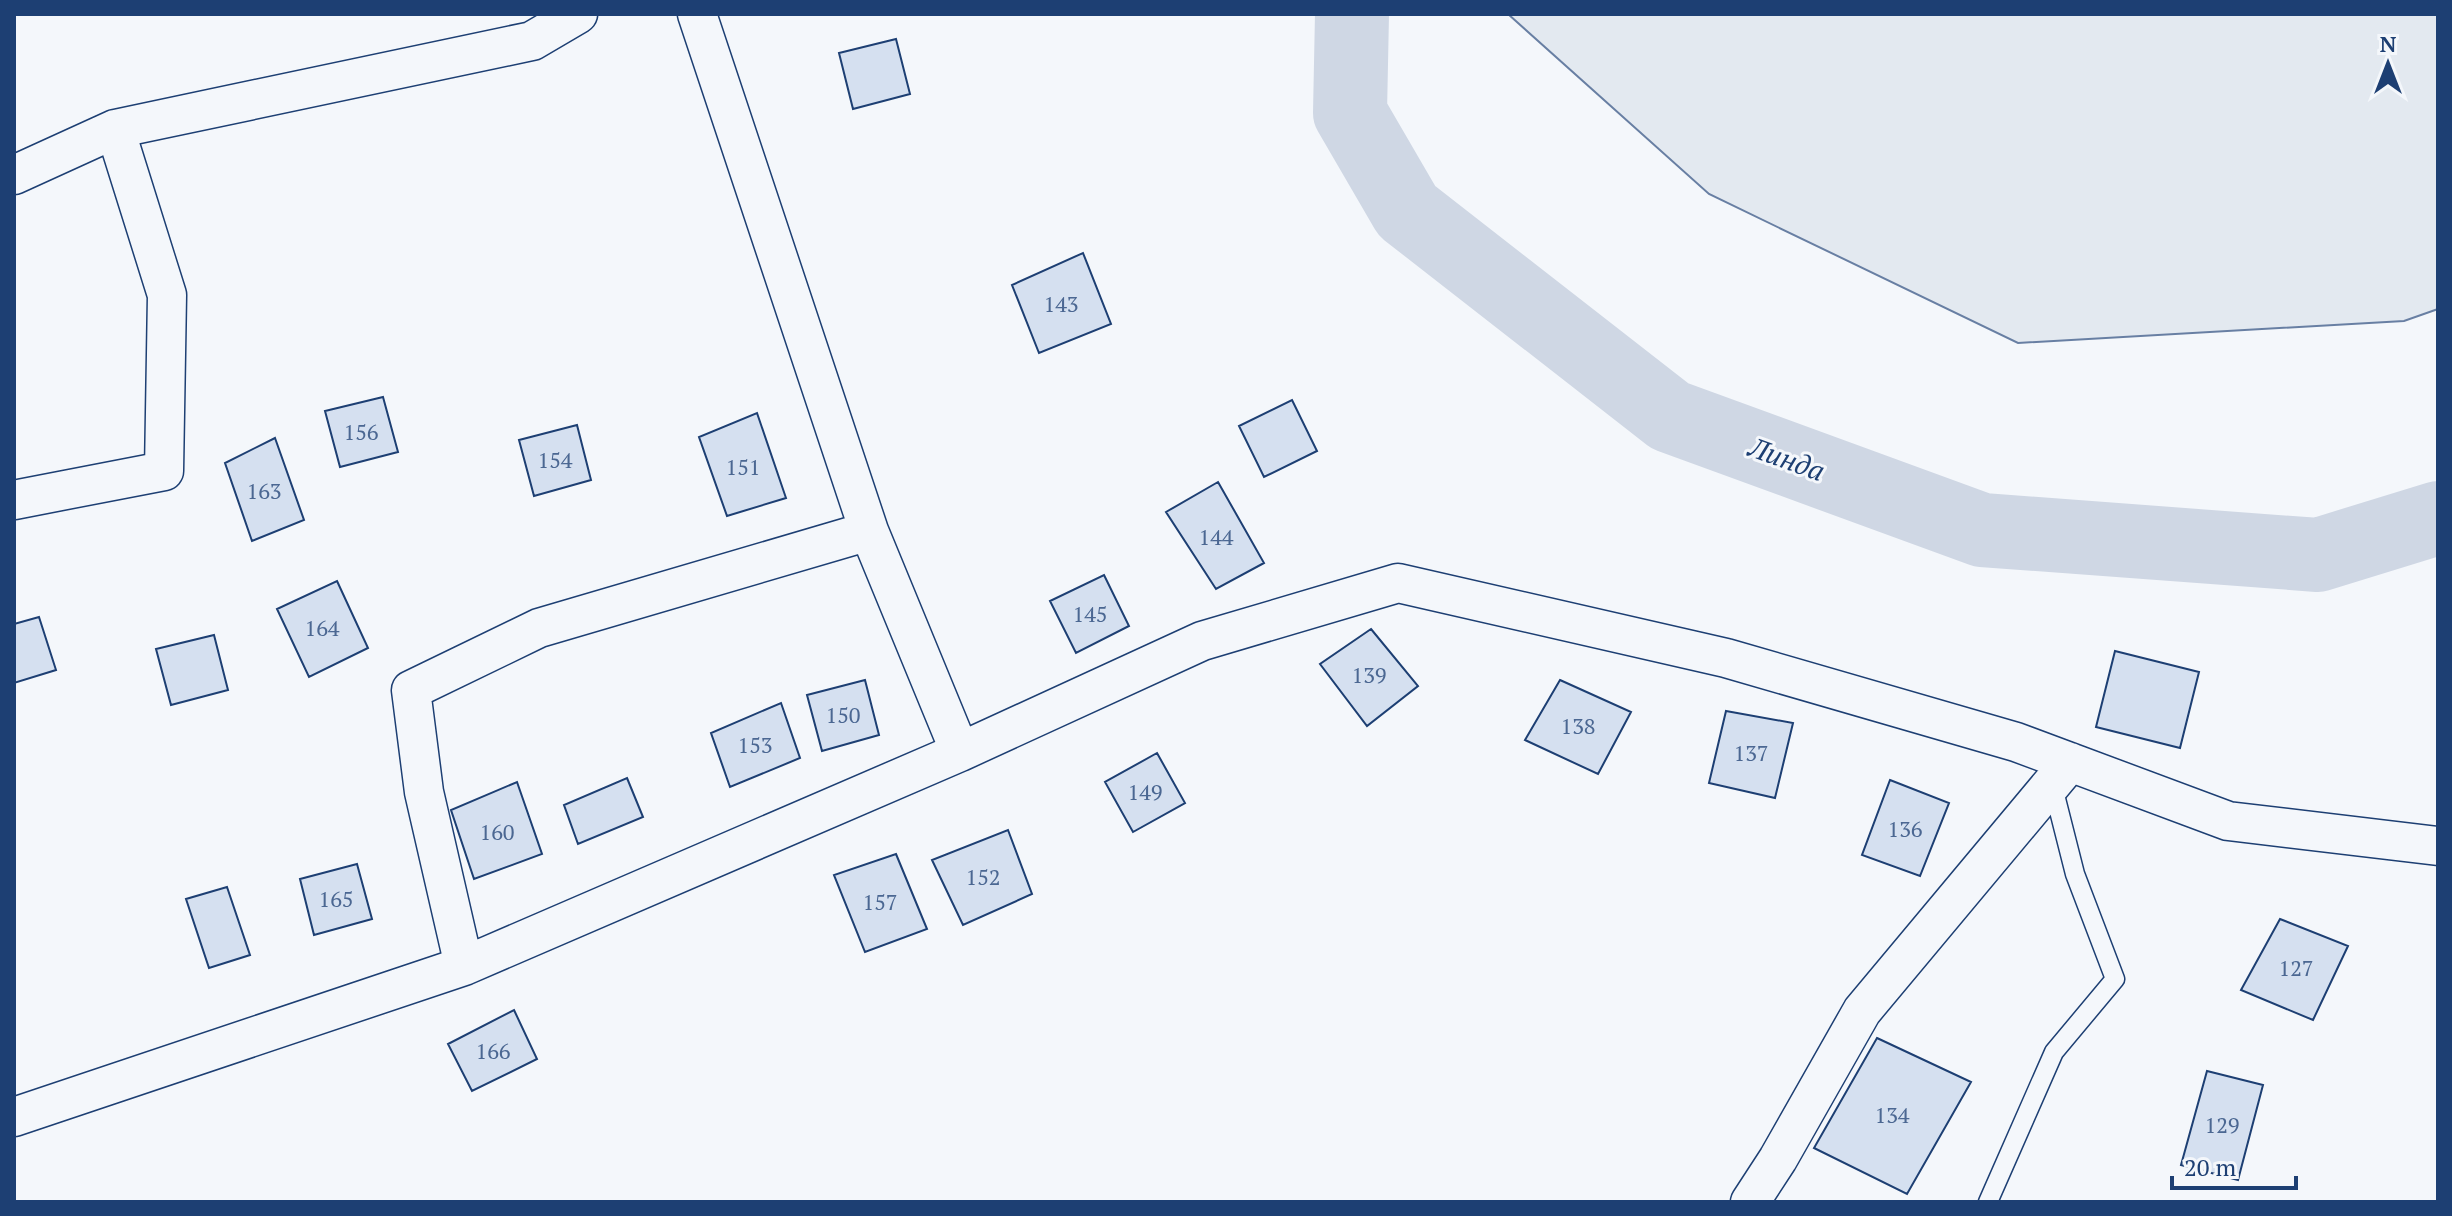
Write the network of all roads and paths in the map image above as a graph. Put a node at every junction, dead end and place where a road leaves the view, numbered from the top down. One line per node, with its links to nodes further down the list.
1 (578, 14): 3 (street)
2 (697, 14): 6 (street)
3 (115, 129): 4 (street); 5 (street)
4 (14, 175)
5 (14, 500)
6 (869, 531): 7 (street); 10 (street)
7 (960, 752): 8 (street); 10 (street)
8 (2061, 772): 9 (street); 12 (street); 13 (lane)
9 (2438, 846)
10 (464, 966): 11 (street)
11 (14, 1117)
12 (1750, 1202)
13 (1988, 1202)

